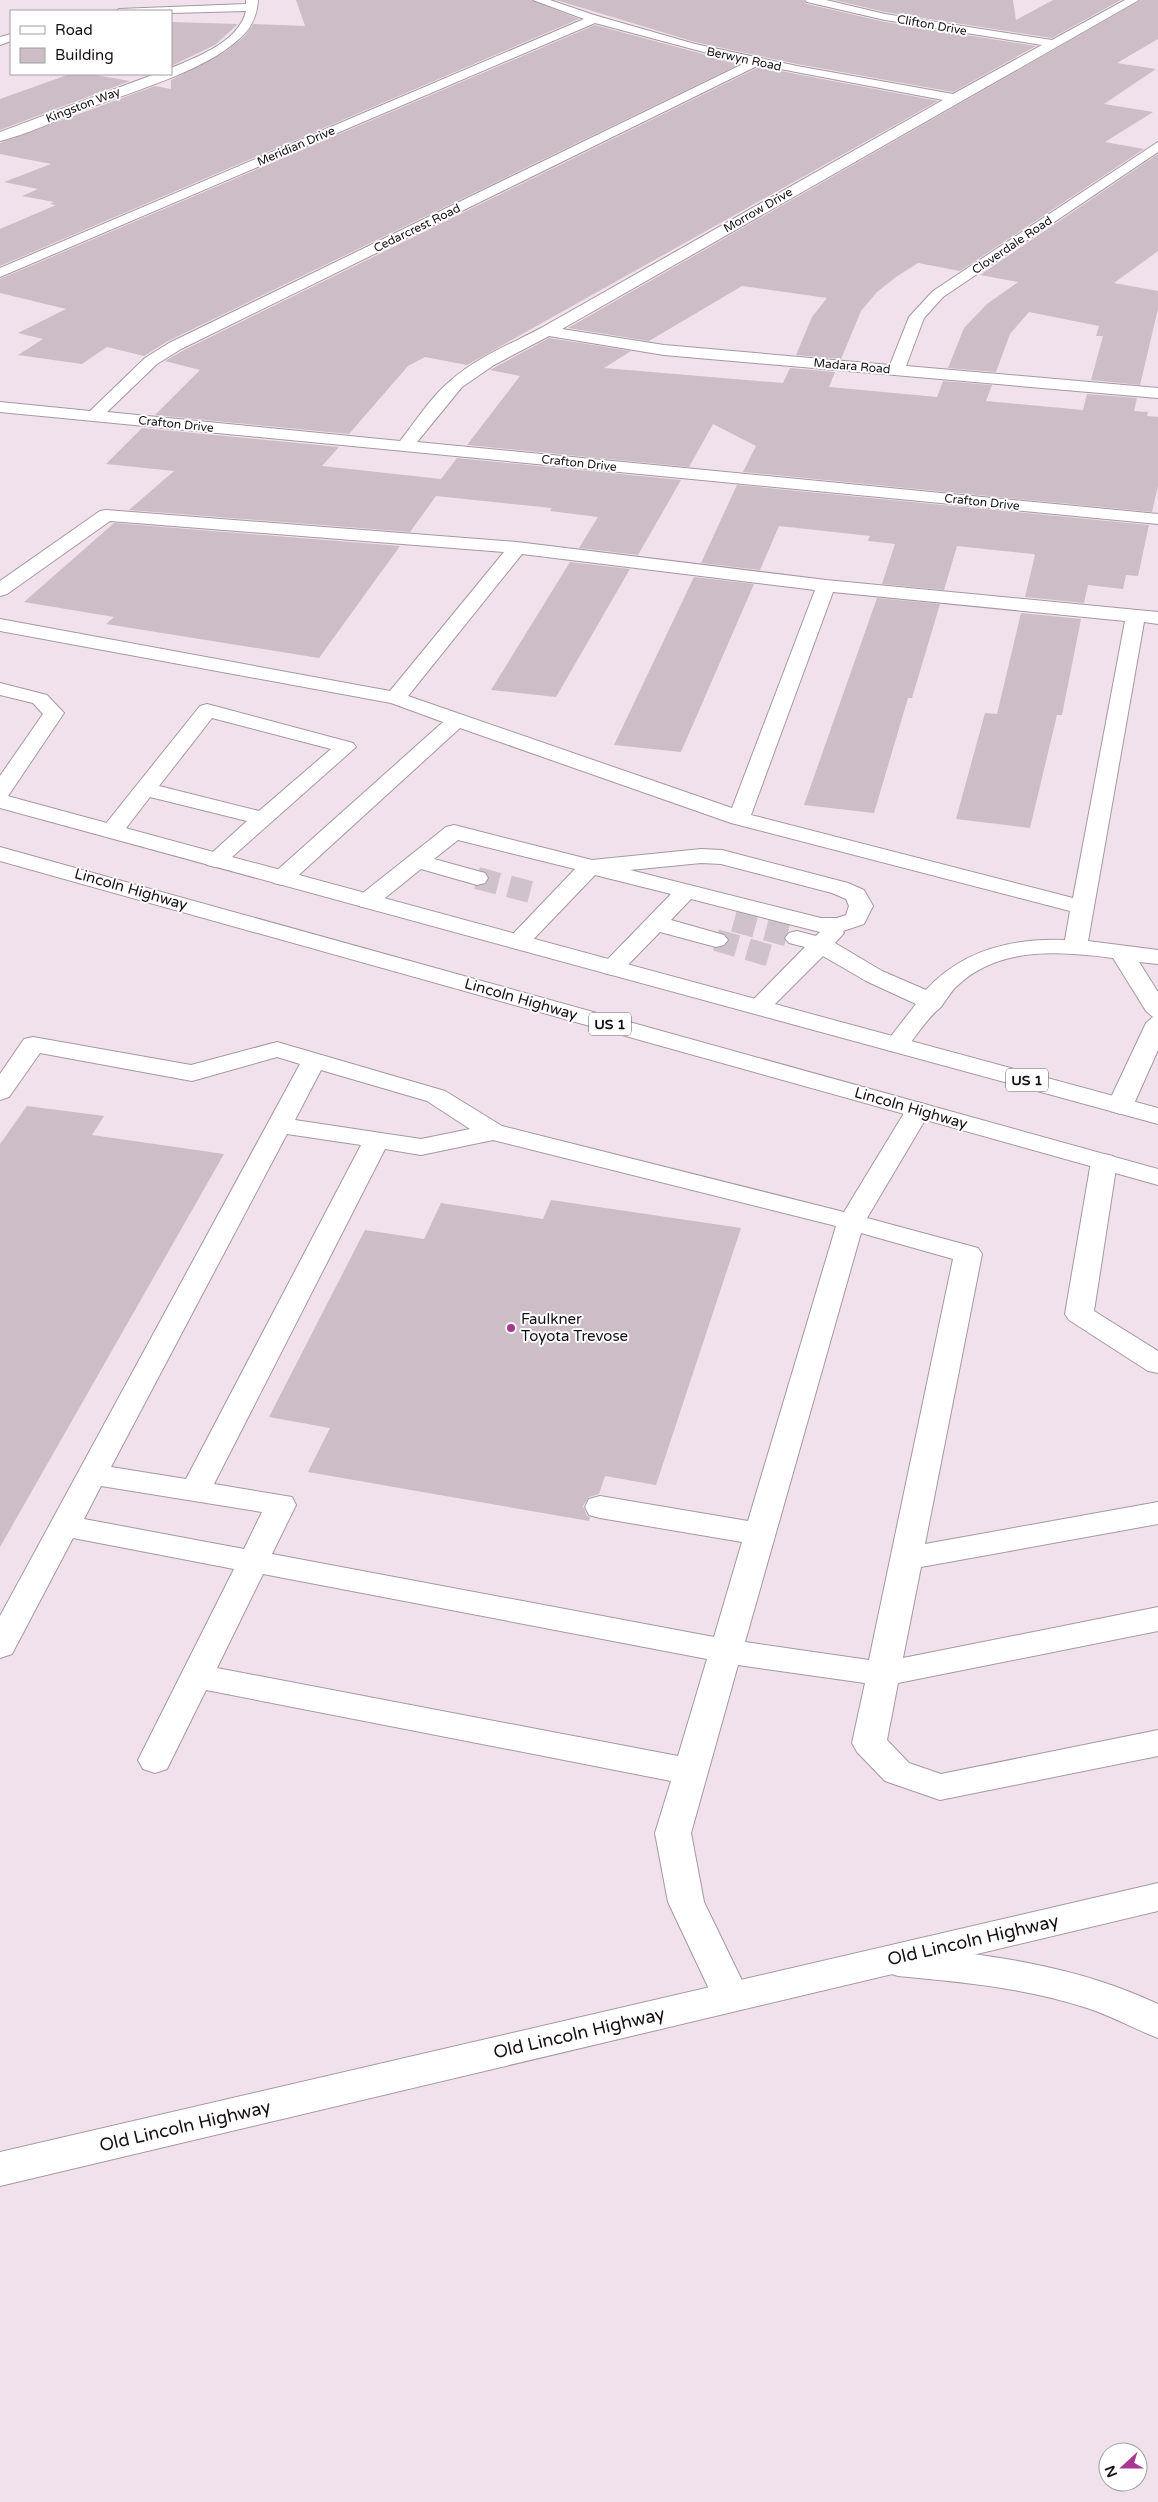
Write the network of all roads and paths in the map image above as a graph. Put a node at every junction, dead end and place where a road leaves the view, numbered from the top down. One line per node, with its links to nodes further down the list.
1 (539, 0): 6 (main road, Berwyn Road)
2 (811, 0): 7 (main road, Clifton Drive)
3 (1133, 0): 7 (main road, Morrow Drive)
4 (252, 4): 5 (main road); 9 (main road)
5 (141, 10)
6 (592, 20): 8 (main road, Berwyn Road); 14 (main road, Meridian Drive)
7 (1055, 44): 11 (main road, Morrow Drive)
8 (756, 62): 11 (main road, Berwyn Road); 19 (main road, Cedarcrest Road)
9 (172, 72)
10 (163, 75): 12 (main road, Kingston Way)
11 (955, 98): 15 (main road, Morrow Drive)
12 (0, 137)
13 (1158, 146): 16 (main road, Cloverdale Road)
14 (0, 273)
15 (547, 331): 16 (main road, Madara Road); 20 (main road, Morrow Drive)
16 (896, 370): 17 (main road, Madara Road)
17 (1158, 393)
18 (0, 407): 19 (main road, Crafton Drive)
19 (94, 416): 20 (main road, Crafton Drive)
20 (405, 446): 21 (main road, Crafton Drive)
21 (1158, 519)
22 (517, 548): 23 (main road); 24 (main road); 29 (main road)
23 (826, 586): 25 (main road); 35 (main road)
24 (0, 590)
25 (1136, 616): 26 (main road); 45 (main road)
26 (1158, 618)
27 (0, 625): 29 (main road)
28 (0, 689): 32 (main road)
29 (395, 698): 30 (main road)
30 (458, 720): 35 (main road); 41 (main road)
31 (144, 789): 34 (main road); 34 (main road); 36 (main road)
32 (0, 791)
33 (0, 800): 36 (main road, US 1)
34 (264, 818): 38 (main road)
35 (739, 818): 45 (main road)
36 (112, 831): 38 (main road, US 1)
37 (0, 854): 67 (main road, Lincoln Highway / US 1)
38 (215, 860): 41 (main road, US 1)
39 (418, 861): 40 (main road); 42 (main road); 44 (main road)
40 (583, 874): 43 (main road); 48 (main road); 51 (main road)
41 (282, 878): 44 (main road, US 1)
42 (477, 878)
43 (679, 898): 46 (main road); 47 (main road); 48 (main road)
44 (367, 901): 51 (main road, US 1)
45 (1082, 907): 52 (main road)
46 (734, 922)
47 (655, 923): 50 (main road); 57 (main road)
48 (827, 931): 49 (main road); 56 (main road); 58 (main road)
49 (797, 938)
50 (716, 940)
51 (518, 942): 57 (main road, US 1)
52 (1075, 947): 53 (main road); 58 (main road)
53 (1120, 952): 54 (main road); 60 (main road)
54 (1158, 957)
55 (778, 958): 56 (main road)
56 (800, 964): 59 (main road)
57 (612, 968): 59 (main road, US 1)
58 (932, 1002): 62 (main road)
59 (758, 1007): 62 (main road, US 1)
60 (1158, 1012)
61 (1158, 1023): 64 (main road)
62 (896, 1045): 66 (main road, US 1)
63 (314, 1060): 65 (main road); 69 (main road); 70 (main road)
64 (1148, 1072): 66 (main road)
65 (0, 1092)
66 (1120, 1106): 68 (main road, US 1)
67 (918, 1110): 72 (main road, Lincoln Highway / US 1); 74 (main road)
68 (1158, 1116)
69 (280, 1125): 71 (main road); 76 (main road)
70 (493, 1132): 71 (main road); 74 (main road)
71 (377, 1140): 77 (main road)
72 (1104, 1162): 73 (main road, Lincoln Highway / US 1); 75 (main road)
73 (1158, 1177)
74 (851, 1222): 81 (main road); 82 (main road)
75 (1158, 1364)
76 (92, 1474): 77 (main road); 80 (main road)
77 (195, 1491): 83 (main road)
78 (600, 1507): 81 (main road)
79 (1158, 1513): 82 (main road)
80 (65, 1526): 83 (main road); 85 (main road)
81 (760, 1534): 86 (main road)
82 (906, 1558): 87 (main road)
83 (254, 1562): 86 (main road); 88 (main road)
84 (1158, 1619): 87 (main road)
85 (0, 1646)
86 (727, 1651): 87 (main road); 91 (main road)
87 (883, 1674): 89 (main road)
88 (197, 1676): 90 (main road); 91 (main road)
89 (1158, 1742)
90 (155, 1760)
91 (691, 1772): 94 (main road)
92 (1158, 1897): 93 (main road, Old Lincoln Highway)
93 (889, 1960): 94 (main road, Old Lincoln Highway); 95 (main road)
94 (731, 1997): 96 (main road, Old Lincoln Highway)
95 (1158, 2022)
96 (0, 2169)

